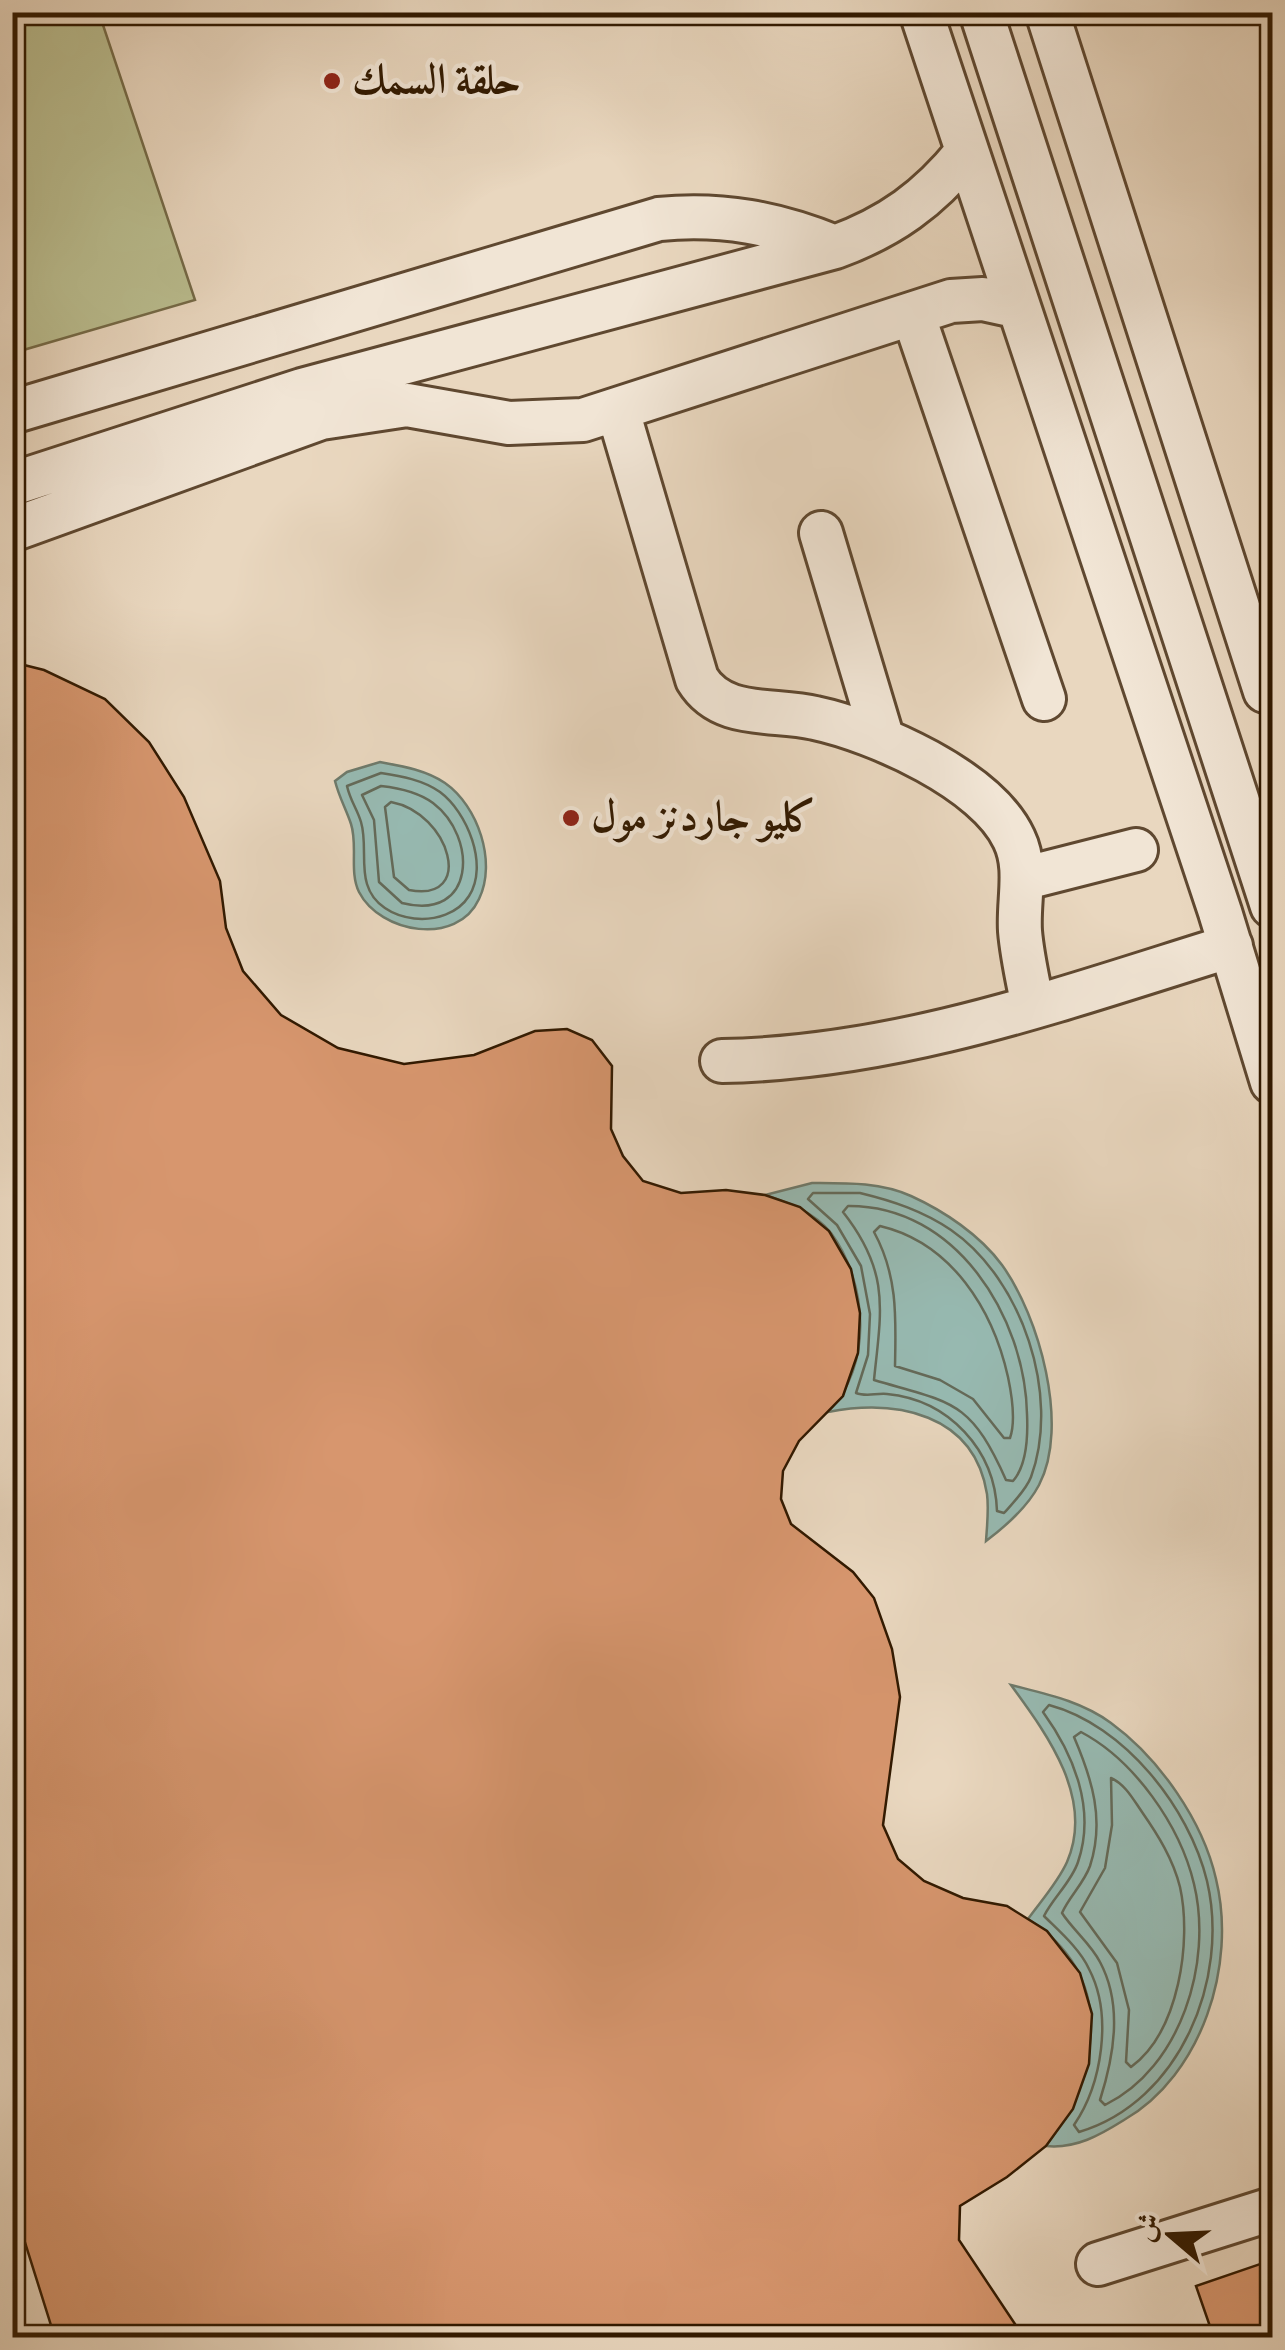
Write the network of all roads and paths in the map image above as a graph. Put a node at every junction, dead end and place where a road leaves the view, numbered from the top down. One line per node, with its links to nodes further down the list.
1 (921, 12): 4 (street)
2 (980, 12): 15 (street)
3 (1047, 12): 13 (street)
4 (966, 153): 5 (street); 6 (street)
5 (835, 248): 9 (street); 10 (street)
6 (1015, 306): 7 (street); 20 (street)
7 (913, 314): 8 (street); 14 (street)
8 (618, 411): 11 (street); 16 (street)
9 (12, 412)
10 (12, 484)
11 (12, 530)
12 (821, 533): 16 (street)
13 (1269, 690): 15 (street)
14 (1044, 699)
15 (1207, 709): 19 (street)
16 (882, 740): 18 (street)
17 (1136, 850): 18 (street)
18 (1022, 879): 21 (street)
19 (1271, 902): 20 (street)
20 (1226, 929): 21 (street); 23 (street)
21 (1034, 1006): 22 (street)
22 (722, 1061)
23 (1272, 1082)
24 (1272, 2210): 25 (street)
25 (1098, 2264)

